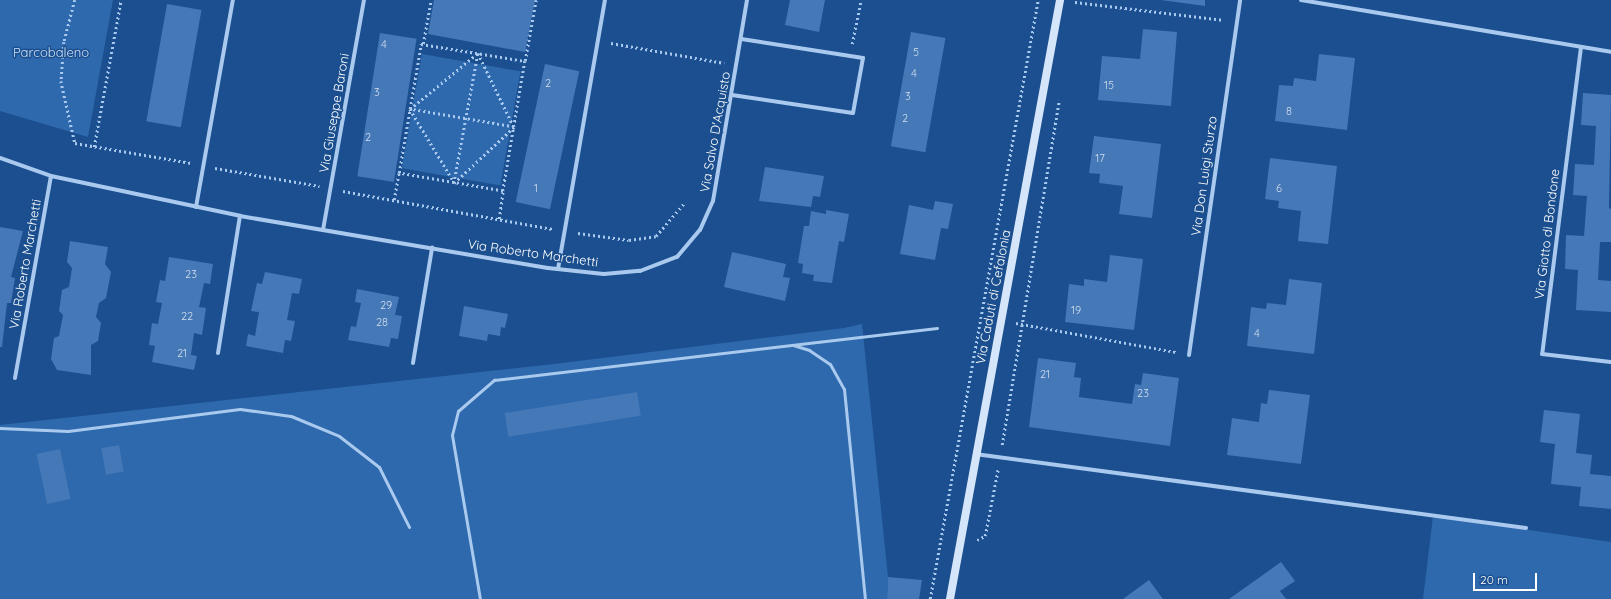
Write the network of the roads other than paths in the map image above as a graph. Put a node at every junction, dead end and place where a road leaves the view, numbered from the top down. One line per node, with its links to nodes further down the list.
1 (233, 0): 14 (street)
2 (364, 0): 16 (street, Via Giuseppe Baroni)
3 (605, 0): 19 (street)
4 (747, 0): 8 (street, Via Salvo D'Acquisto)
5 (1060, 0): 28 (street, Via Caduti di Cefalonia)
6 (1240, 0): 23 (street, Via Don Luigi Sturzo)
7 (1301, 0): 9 (street)
8 (741, 39): 11 (street, Via Salvo D'Acquisto); 11 (street)
9 (1581, 47): 10 (street); 24 (street, Via Giotto di Bondone)
10 (1611, 52)
11 (732, 95): 18 (street, Via Salvo D'Acquisto)
12 (0, 158): 13 (street, Via Roberto Marchetti)
13 (51, 176): 14 (street, Via Roberto Marchetti); 26 (street, Via Roberto Marchetti)
14 (196, 207): 15 (street, Via Roberto Marchetti)
15 (240, 216): 16 (street, Via Roberto Marchetti); 22 (street)
16 (323, 230): 17 (street, Via Roberto Marchetti)
17 (432, 248): 19 (street, Via Roberto Marchetti); 25 (street)
18 (676, 256): 19 (street, Via Roberto Marchetti)
19 (558, 269)
20 (937, 328): 21 (lane)
21 (790, 344): 31 (lane); 32 (lane)
22 (218, 353)
23 (1189, 355)
24 (1611, 362)
25 (413, 363)
26 (15, 378)
27 (0, 428): 29 (lane)
28 (975, 454): 30 (street); 33 (street, Via Caduti di Cefalonia)
29 (409, 527)
30 (1526, 528)
31 (480, 599)
32 (865, 599)
33 (950, 599)

